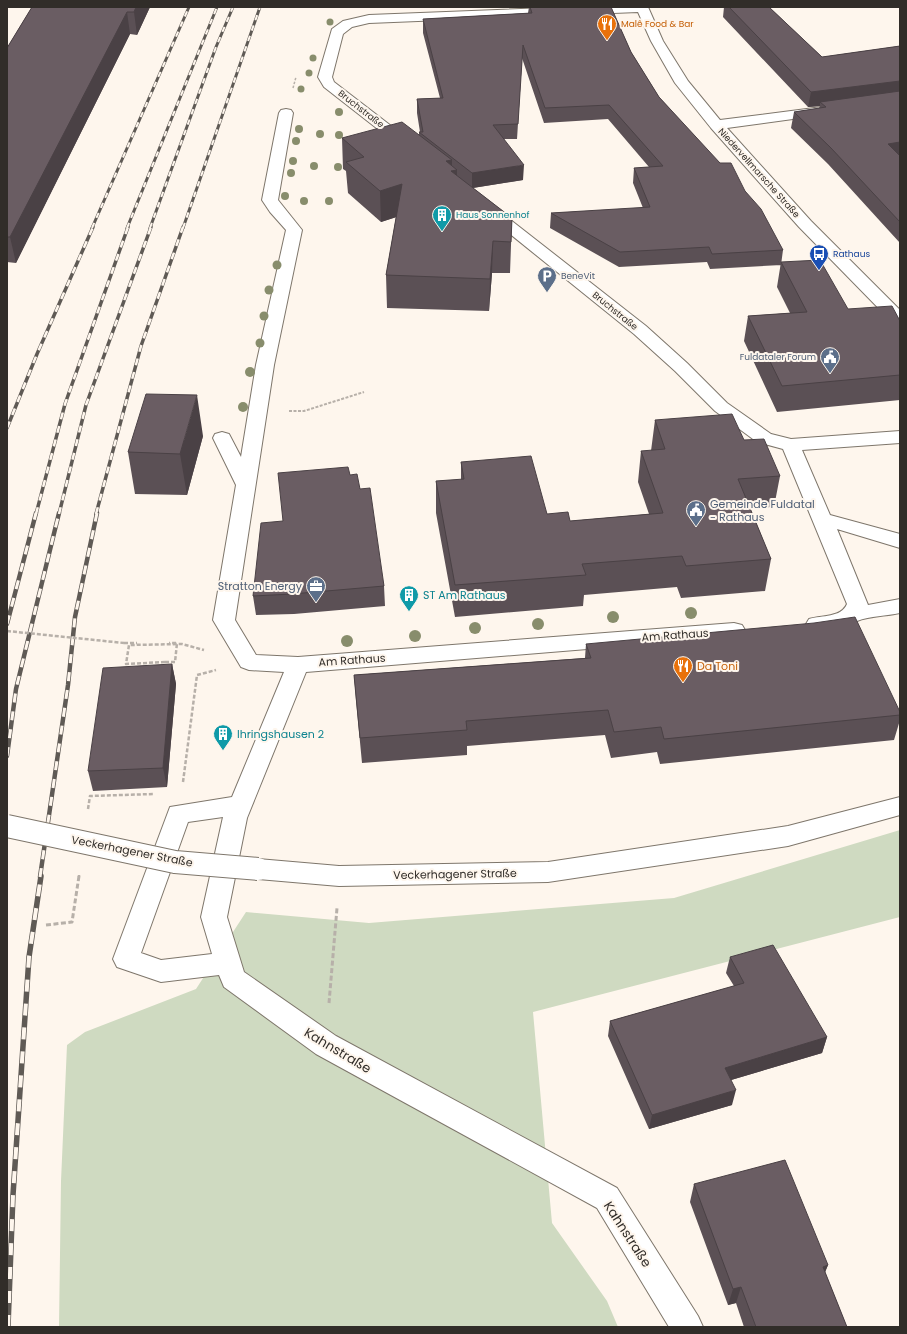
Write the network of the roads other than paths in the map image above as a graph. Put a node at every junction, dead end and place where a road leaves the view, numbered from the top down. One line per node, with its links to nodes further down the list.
1 (642, 8): 2 (street, Bruchstraße); 5 (street, Niedervellmarsche Straße)
2 (370, 13): 6 (street, Bruchstraße)
3 (839, 109): 5 (street)
4 (286, 113): 12 (street)
5 (716, 125): 8 (street, Niedervellmarsche Straße)
6 (421, 156)
7 (476, 200): 11 (street, Bruchstraße)
8 (900, 320)
9 (900, 437): 11 (street)
10 (222, 438): 12 (street)
11 (791, 445): 13 (street)
12 (246, 486): 19 (street, Am Rathaus)
13 (823, 520): 14 (street); 16 (street)
14 (900, 541)
15 (900, 606): 16 (street)
16 (853, 615): 17 (street)
17 (801, 625)
18 (753, 629): 19 (street, Am Rathaus)
19 (298, 665): 20 (street, Kahnstraße)
20 (240, 805): 23 (street, Kahnstraße); 23 (street)
21 (900, 806): 22 (street, Veckerhagener Straße, bridge)
22 (7, 826)
23 (228, 963): 24 (street, Kahnstraße)
24 (687, 1327)

